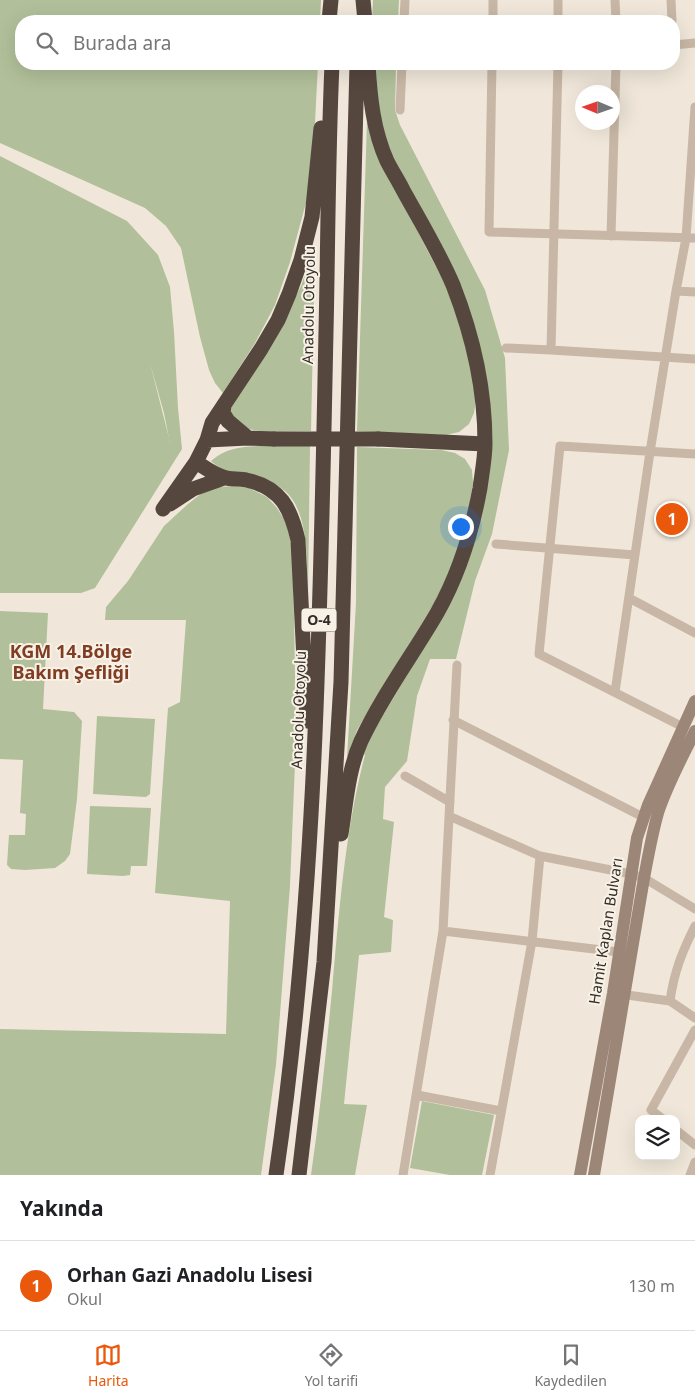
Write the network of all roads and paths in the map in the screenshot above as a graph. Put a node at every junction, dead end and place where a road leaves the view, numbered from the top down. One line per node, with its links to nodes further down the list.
1 (331, 0): 10 (highway)
2 (336, 0): 11 (highway)
3 (359, 0): 12 (highway)
4 (363, 0): 13 (highway)
5 (405, 0): 14 (street)
6 (493, 0): 15 (street)
7 (558, 0): 16 (street)
8 (615, 0): 17 (street)
9 (671, 0): 18 (street)
10 (330, 15)
11 (335, 15)
12 (358, 15)
13 (364, 15)
14 (404, 15)
15 (493, 15)
16 (558, 15)
17 (616, 15)
18 (672, 15)
19 (695, 44): 20 (street)
20 (680, 45)
21 (326, 70): 40 (highway)
22 (332, 70): 60 (highway, Anadolu Otoyolu / O-4)
23 (357, 70): 66 (highway, O-4)
24 (368, 70): 43 (highway)
25 (402, 70): 30 (street)
26 (492, 70): 31 (street)
27 (558, 70): 31 (street)
28 (616, 70): 32 (street)
29 (695, 107): 33 (street)
30 (400, 110)
31 (554, 234): 32 (street); 37 (street)
32 (611, 236): 33 (street)
33 (691, 238): 34 (street)
34 (676, 291): 35 (street); 38 (street)
35 (695, 292)
36 (506, 348): 37 (street)
37 (551, 350): 38 (street)
38 (666, 358): 39 (street); 44 (street)
39 (695, 359)
40 (224, 404): 41 (highway); 42 (highway)
41 (248, 438): 42 (highway); 43 (highway, bridge)
42 (207, 440): 46 (highway)
43 (485, 444): 66 (highway)
44 (650, 452): 45 (street); 49 (street); 50 (street)
45 (695, 454)
46 (196, 462): 47 (highway); 47 (highway)
47 (224, 478): 60 (highway)
48 (496, 544): 49 (street)
49 (550, 548): 50 (street); 54 (street)
50 (635, 555): 51 (street)
51 (629, 598): 52 (street); 54 (street)
52 (695, 633)
53 (457, 665): 56 (street)
54 (615, 692): 57 (street)
55 (695, 701): 57 (main road, Hamit Kaplan Bulvarı)
56 (453, 720): 59 (street); 62 (street)
57 (689, 729): 62 (main road, Hamit Kaplan Bulvarı); 65 (main road, Hamit Kaplan Bulvarı)
58 (405, 776): 59 (street)
59 (450, 802): 61 (street)
60 (312, 814): 82 (highway, Anadolu Otoyolu / O-4)
61 (449, 816): 63 (street); 69 (street)
62 (643, 817): 64 (main road, Hamit Kaplan Bulvarı)
63 (540, 856): 64 (street); 70 (street)
64 (631, 874): 65 (street); 71 (main road, Hamit Kaplan Bulvarı)
65 (644, 878): 67 (street); 72 (main road, Hamit Kaplan Bulvarı)
66 (328, 907): 83 (highway, O-4)
67 (695, 909)
68 (695, 926): 73 (street)
69 (444, 931): 70 (street); 76 (street)
70 (532, 941): 71 (street); 77 (street)
71 (619, 952): 72 (main road, Hamit Kaplan Bulvarı)
72 (619, 994): 73 (street); 86 (main road, Hamit Kaplan Bulvarı); 87 (main road, Hamit Kaplan Bulvarı)
73 (670, 1001): 74 (street)
74 (695, 1018)
75 (695, 1030): 78 (street)
76 (417, 1095): 77 (street); 84 (street)
77 (501, 1111): 85 (street)
78 (658, 1115)
79 (680, 1133): 80 (street)
80 (695, 1145)
81 (695, 1162): 88 (street)
82 (276, 1175)
83 (300, 1175)
84 (403, 1175)
85 (490, 1175)
86 (580, 1175)
87 (594, 1175)
88 (690, 1175)

